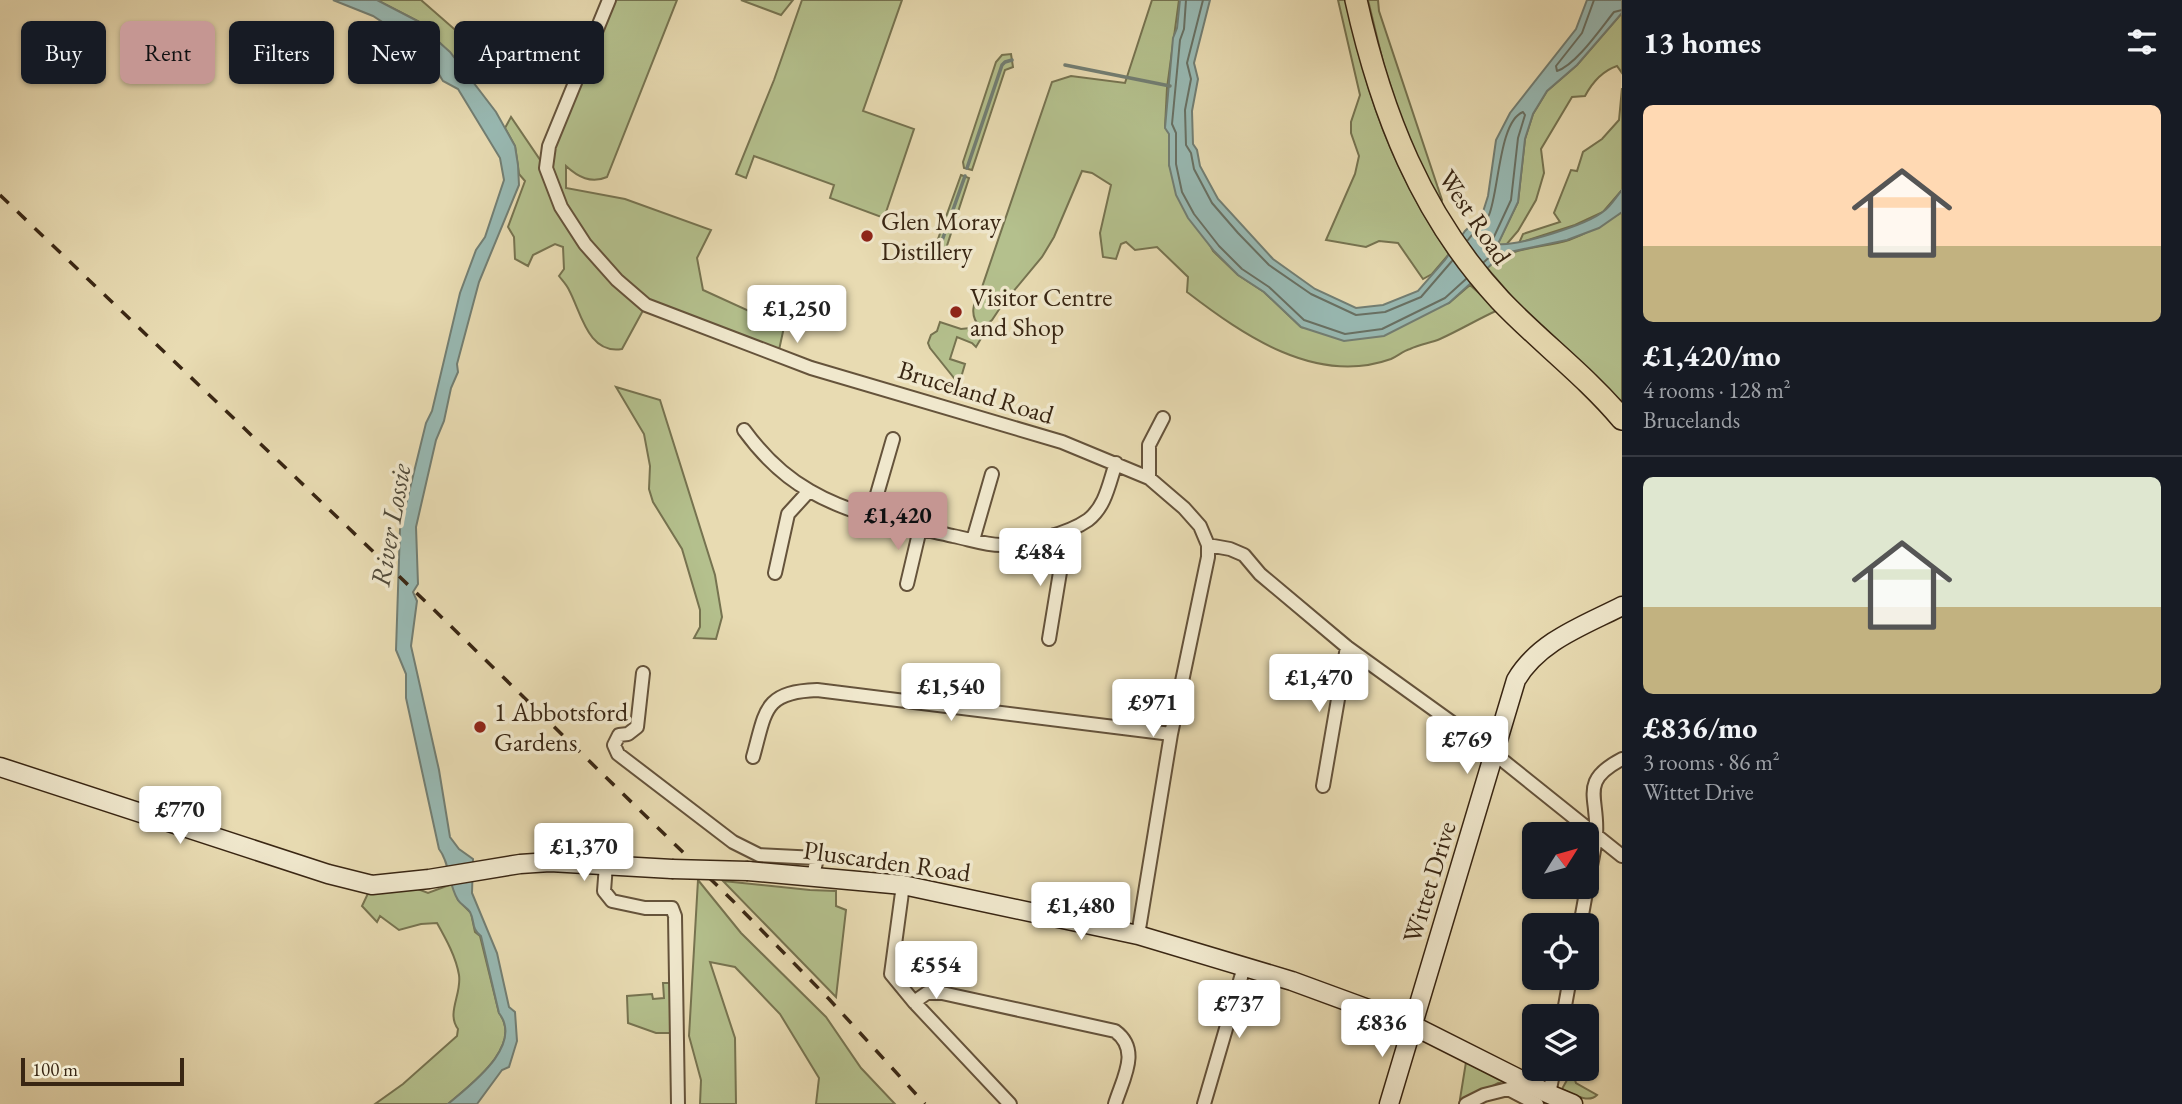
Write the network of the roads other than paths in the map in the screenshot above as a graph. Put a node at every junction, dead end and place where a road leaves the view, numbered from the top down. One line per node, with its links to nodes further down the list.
1 (608, 0): 7 (street, Bruceland Road)
2 (1356, 0): 4 (highway, West Road)
3 (1163, 418): 9 (street)
4 (1622, 419)
5 (744, 430): 10 (street)
6 (893, 439): 11 (street)
7 (1116, 463): 9 (street, Bruceland Road); 13 (street)
8 (992, 474): 14 (street)
9 (1149, 478): 15 (street, Bruceland Road)
10 (809, 491): 11 (street); 16 (street)
11 (871, 515): 12 (street)
12 (920, 529): 14 (street); 17 (street)
13 (1054, 535): 14 (street); 19 (street)
14 (973, 540)
15 (1208, 545): 20 (street); 22 (street)
16 (775, 573)
17 (907, 584)
18 (1622, 606): 23 (main road, Wittet Drive)
19 (1049, 639)
20 (1347, 647): 23 (street); 27 (street)
21 (643, 673): 33 (street)
22 (1171, 734): 24 (street); 35 (street)
23 (1494, 754): 28 (street); 38 (main road, Wittet Drive)
24 (753, 757)
25 (1622, 759): 29 (street)
26 (0, 766): 32 (main road, Pluscarden Road)
27 (1323, 786)
28 (1581, 822)
29 (1595, 822)
30 (1600, 837): 31 (street)
31 (1622, 856)
32 (606, 865): 33 (main road, Pluscarden Road, bridge); 41 (street)
33 (813, 876): 34 (main road, Pluscarden Road)
34 (903, 885): 35 (main road, Pluscarden Road); 37 (street)
35 (1138, 935): 36 (main road, Pluscarden Road)
36 (1244, 967): 38 (main road, Pluscarden Road); 44 (street)
37 (914, 1002): 42 (street); 43 (street)
38 (1412, 1025): 40 (main road, Pluscarden Road); 45 (main road, Wittet Drive)
39 (1550, 1081): 40 (street)
40 (1543, 1099): 46 (street, Pluscarden Road); 47 (main road, Pluscarden Road)
41 (680, 1101)
42 (1010, 1104)
43 (1115, 1104)
44 (1204, 1104)
45 (1389, 1104)
46 (1466, 1104)
47 (1573, 1104)

